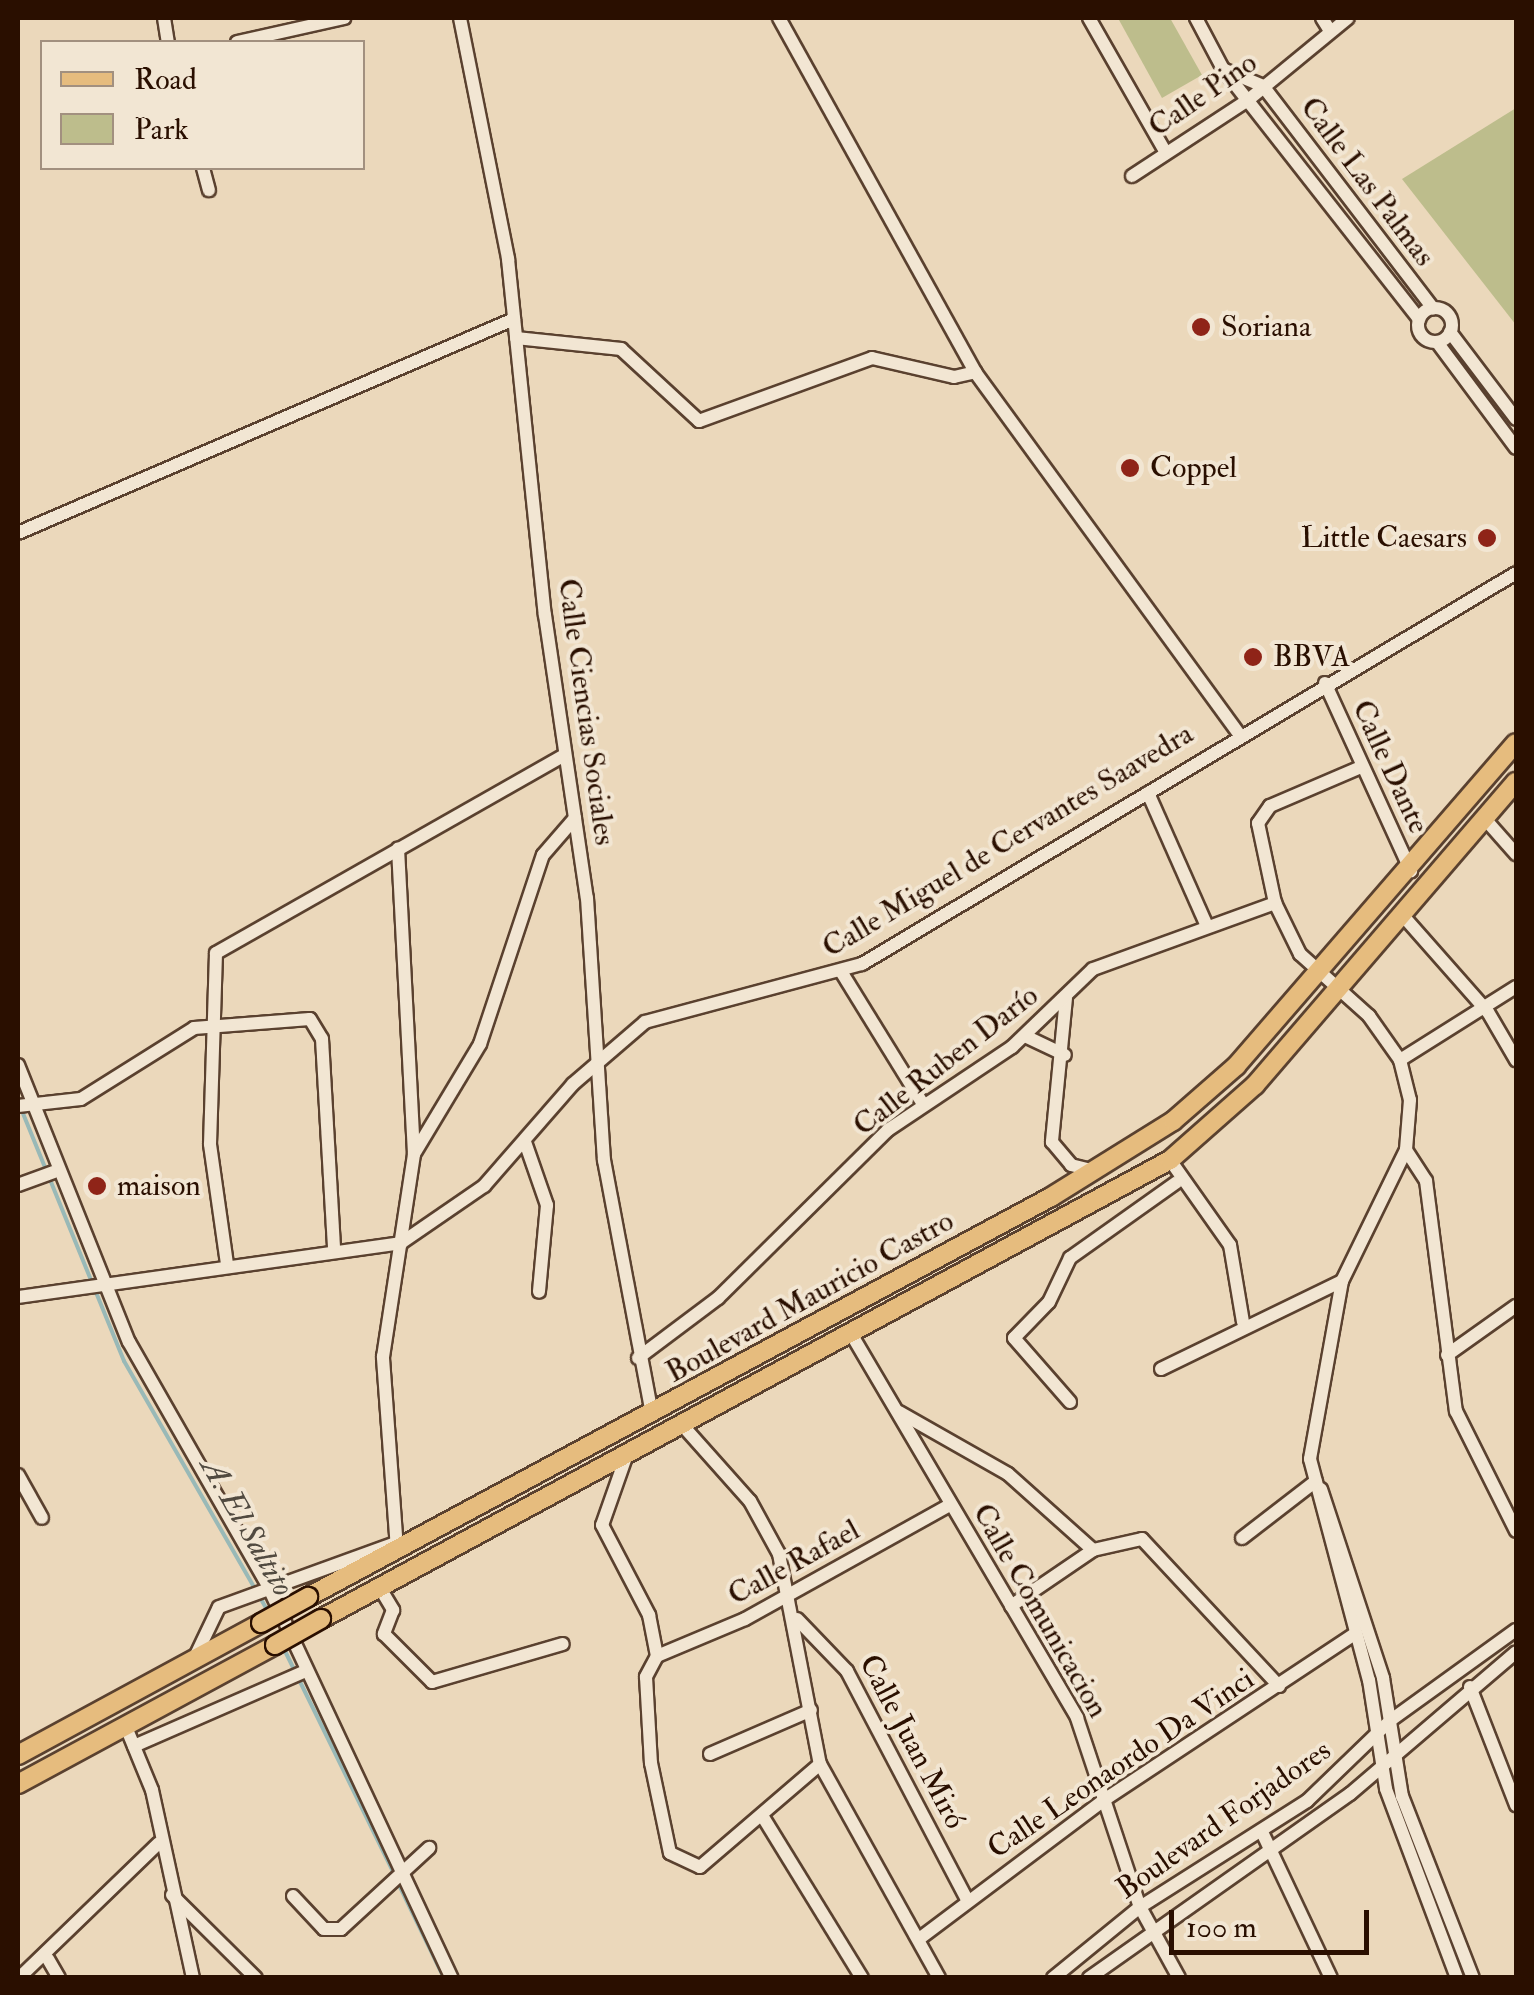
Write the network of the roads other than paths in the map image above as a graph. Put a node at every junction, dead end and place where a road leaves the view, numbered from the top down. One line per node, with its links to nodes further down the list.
1 (260, 18): 10 (street)
2 (344, 18): 10 (street)
3 (460, 18): 20 (street, Calle Ciencias Sociales)
4 (779, 18): 25 (street)
5 (1089, 18): 15 (street)
6 (1196, 18): 12 (street, Calle Las Palmas)
7 (1322, 18): 9 (street)
8 (1348, 18): 9 (street, Calle Pino)
9 (1330, 31): 13 (street, Calle Pino)
10 (264, 36): 11 (street)
11 (246, 40)
12 (1223, 69): 13 (street); 14 (street, Calle Las Palmas)
13 (1262, 86): 14 (street, Calle Pino); 19 (street, Calle Las Palmas)
14 (1248, 100): 15 (street, Calle Pino); 21 (street, Calle Las Palmas)
15 (1165, 152): 17 (street, Calle Pino)
16 (204, 170): 18 (street)
17 (1132, 176)
18 (209, 190)
19 (1433, 308): 21 (street); 22 (street)
20 (514, 318): 23 (street, Calle Ciencias Sociales); 28 (street)
21 (1419, 319): 24 (street)
22 (1450, 332): 24 (street); 26 (street)
23 (516, 338): 25 (street); 33 (street, Calle Ciencias Sociales)
24 (1437, 342): 27 (street)
25 (975, 372): 31 (street)
26 (1516, 420)
27 (1516, 448)
28 (18, 533)
29 (1516, 572): 30 (street, Calle Miguel de Cervantes Saavedra)
30 (1324, 684): 31 (street, Calle Miguel de Cervantes Saavedra); 34 (street, Calle Dante)
31 (1238, 732): 36 (street, Calle Miguel de Cervantes Saavedra)
32 (1516, 743): 41 (main road, Boulevard Mauricio Castro)
33 (564, 755): 37 (street, Calle Ciencias Sociales); 39 (street)
34 (1360, 767): 41 (street, Calle Dante); 42 (street)
35 (1516, 782): 38 (main road, Boulevard Mauricio Castro)
36 (1148, 793): 44 (street); 45 (street, Calle Miguel de Cervantes Saavedra)
37 (576, 818): 56 (street, Calle Ciencias Sociales); 62 (street)
38 (1485, 820): 40 (street); 43 (main road, Boulevard Mauricio Castro)
39 (398, 848): 51 (street); 62 (street)
40 (1516, 854)
41 (1411, 871): 46 (main road, Boulevard Mauricio Castro)
42 (1275, 903): 44 (street, Calle Ruben Darío); 46 (street)
43 (1405, 918): 48 (main road, Boulevard Mauricio Castro); 50 (street)
44 (1206, 924): 49 (street, Calle Ruben Darío)
45 (842, 974): 56 (street, Calle Miguel de Cervantes Saavedra); 58 (street)
46 (1316, 975): 48 (street); 64 (main road, Boulevard Mauricio Castro)
47 (1516, 987): 50 (street)
48 (1338, 992): 54 (street); 63 (main road, Boulevard Mauricio Castro)
49 (1066, 998): 52 (street, Calle Ruben Darío); 53 (street)
50 (1488, 1012): 54 (street); 55 (street)
51 (212, 1023): 59 (street); 69 (street); 70 (street)
52 (1025, 1036): 53 (street); 58 (street, Calle Ruben Darío)
53 (1065, 1055): 64 (street)
54 (1400, 1060): 61 (street)
55 (1516, 1060)
56 (594, 1063): 60 (street, Calle Miguel de Cervantes Saavedra); 79 (street, Calle Ciencias Sociales)
57 (18, 1065): 59 (street)
58 (923, 1104): 79 (street, Calle Ruben Darío)
59 (24, 1107): 65 (street)
60 (525, 1142): 68 (street, Calle Miguel de Cervantes Saavedra); 73 (street)
61 (1406, 1150): 71 (street); 78 (street)
62 (414, 1154): 68 (street)
63 (1170, 1160): 66 (street); 77 (main road, Boulevard Mauricio Castro)
64 (1095, 1171): 83 (main road, Boulevard Mauricio Castro)
65 (54, 1172): 67 (street); 72 (street)
66 (1178, 1182): 76 (street); 81 (street)
67 (18, 1185)
68 (401, 1243): 69 (street); 92 (street)
69 (334, 1250): 70 (street)
70 (227, 1264): 72 (street)
71 (1342, 1281): 76 (street); 87 (street)
72 (102, 1283): 74 (street); 94 (street)
73 (539, 1292)
74 (18, 1296)
75 (1516, 1306): 78 (street)
76 (1243, 1322): 80 (street)
77 (852, 1337): 82 (street, Calle Comunicacion); 84 (main road, Boulevard Mauricio Castro)
78 (1448, 1355): 90 (street)
79 (638, 1358): 83 (street, Calle Ciencias Sociales)
80 (1160, 1369)
81 (1070, 1402)
82 (896, 1411): 88 (street, Calle Comunicacion); 93 (street)
83 (652, 1414): 92 (main road, Boulevard Mauricio Castro)
84 (684, 1427): 85 (main road, Boulevard Mauricio Castro); 96 (street)
85 (626, 1457): 95 (main road, Boulevard Mauricio Castro); 103 (street)
86 (18, 1475): 89 (street)
87 (1315, 1481): 91 (street); 100 (street); 109 (street)
88 (950, 1505): 96 (street, Calle Rafael); 97 (street, Calle Comunicacion)
89 (42, 1518)
90 (1516, 1532)
91 (1242, 1538)
92 (396, 1546): 94 (street); 104 (main road, Boulevard Mauricio Castro, bridge)
93 (1094, 1550): 97 (street); 106 (street)
94 (268, 1586): 104 (street); 105 (street)
95 (380, 1588): 101 (street); 110 (main road, Boulevard Mauricio Castro, bridge)
96 (792, 1594): 98 (street); 103 (street, Calle Rafael)
97 (1011, 1606): 119 (street, Calle Comunicacion)
98 (796, 1618): 108 (street); 129 (street, Calle Juan Miró)
99 (1516, 1630): 109 (street, Boulevard Forjadores)
100 (1355, 1634): 106 (street, Calle Leonaordo Da Vinci); 111 (street)
101 (563, 1644)
102 (1516, 1652): 107 (street, Boulevard Forjadores)
103 (657, 1656): 121 (street)
104 (195, 1658): 115 (main road, Boulevard Mauricio Castro)
105 (306, 1671): 112 (street); 126 (street)
106 (1279, 1686): 119 (street, Calle Leonaordo Da Vinci)
107 (1470, 1687): 113 (street, Boulevard Forjadores); 120 (street)
108 (811, 1710): 114 (street); 116 (street)
109 (1392, 1720): 111 (street, Boulevard Forjadores); 113 (street)
110 (126, 1728): 112 (street); 118 (main road, Boulevard Mauricio Castro)
111 (1378, 1736): 117 (street); 122 (street, Boulevard Forjadores)
112 (134, 1746): 123 (street)
113 (1394, 1752): 117 (street, Boulevard Forjadores); 146 (street)
114 (710, 1754)
115 (18, 1755)
116 (820, 1764): 121 (street); 132 (street)
117 (1382, 1764): 125 (street, Boulevard Forjadores); 145 (street)
118 (18, 1784)
119 (1104, 1800): 129 (street, Calle Leonaordo Da Vinci); 130 (street, Calle Comunicacion)
120 (1516, 1805)
121 (762, 1817): 139 (street)
122 (1262, 1832): 125 (street); 130 (street, Boulevard Forjadores)
123 (159, 1842): 127 (street); 133 (street)
124 (429, 1848): 126 (street)
125 (1270, 1852): 131 (street, Boulevard Forjadores); 144 (street)
126 (397, 1870): 128 (street); 138 (street)
127 (170, 1893): 136 (street); 137 (street)
128 (293, 1896)
129 (968, 1900): 132 (street, Calle Leonaordo Da Vinci)
130 (1140, 1907): 131 (street, Calle Comunicacion); 141 (street, Boulevard Forjadores)
131 (1152, 1926): 142 (street, Boulevard Forjadores); 143 (street, Calle Comunicacion)
132 (919, 1939): 140 (street)
133 (48, 1959): 134 (street); 135 (street)
134 (19, 1978)
135 (60, 1978)
136 (193, 1978)
137 (256, 1978)
138 (452, 1978)
139 (862, 1978)
140 (939, 1978)
141 (1053, 1978)
142 (1089, 1978)
143 (1179, 1978)
144 (1330, 1978)
145 (1457, 1978)
146 (1473, 1978)

